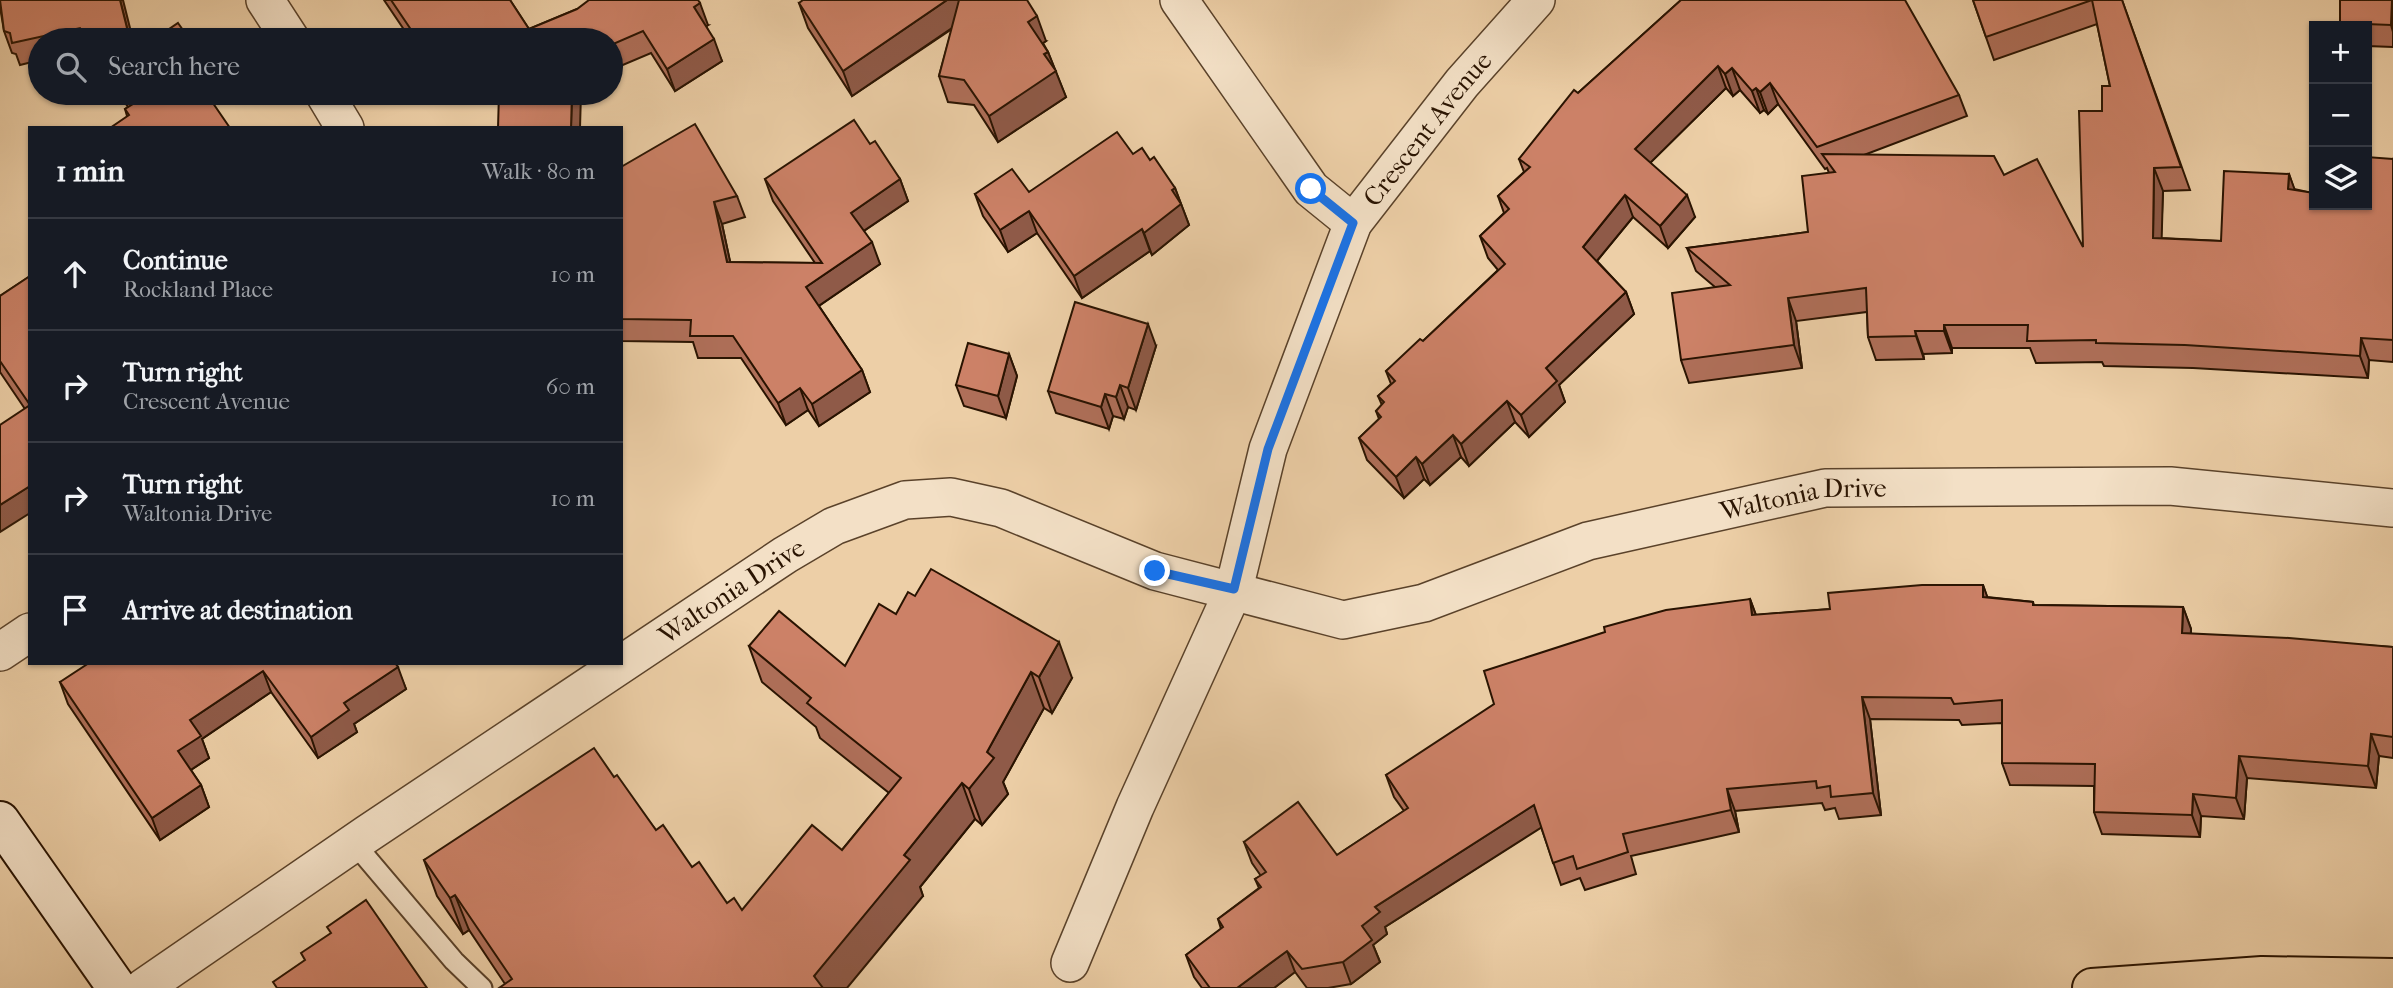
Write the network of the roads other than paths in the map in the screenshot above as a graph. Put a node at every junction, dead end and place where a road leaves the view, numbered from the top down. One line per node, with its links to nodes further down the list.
1 (265, 0): 4 (street)
2 (1179, 0): 7 (street)
3 (1536, 0): 7 (street, Crescent Avenue)
4 (283, 28)
5 (331, 105): 6 (street)
6 (344, 126)
7 (1353, 223): 9 (street, Crescent Avenue)
8 (2393, 508): 9 (street, Waltonia Drive)
9 (1234, 589): 12 (street, Waltonia Drive); 16 (street)
10 (28, 633): 11 (street)
11 (0, 652)
12 (623, 663)
13 (620, 665): 15 (street, Waltonia Drive)
14 (0, 821): 18 (main road)
15 (354, 843): 19 (street, Waltonia Drive); 20 (lane)
16 (1070, 963)
17 (2393, 978): 21 (highway)
18 (117, 988)
19 (143, 988)
20 (482, 988)
21 (2092, 988)

